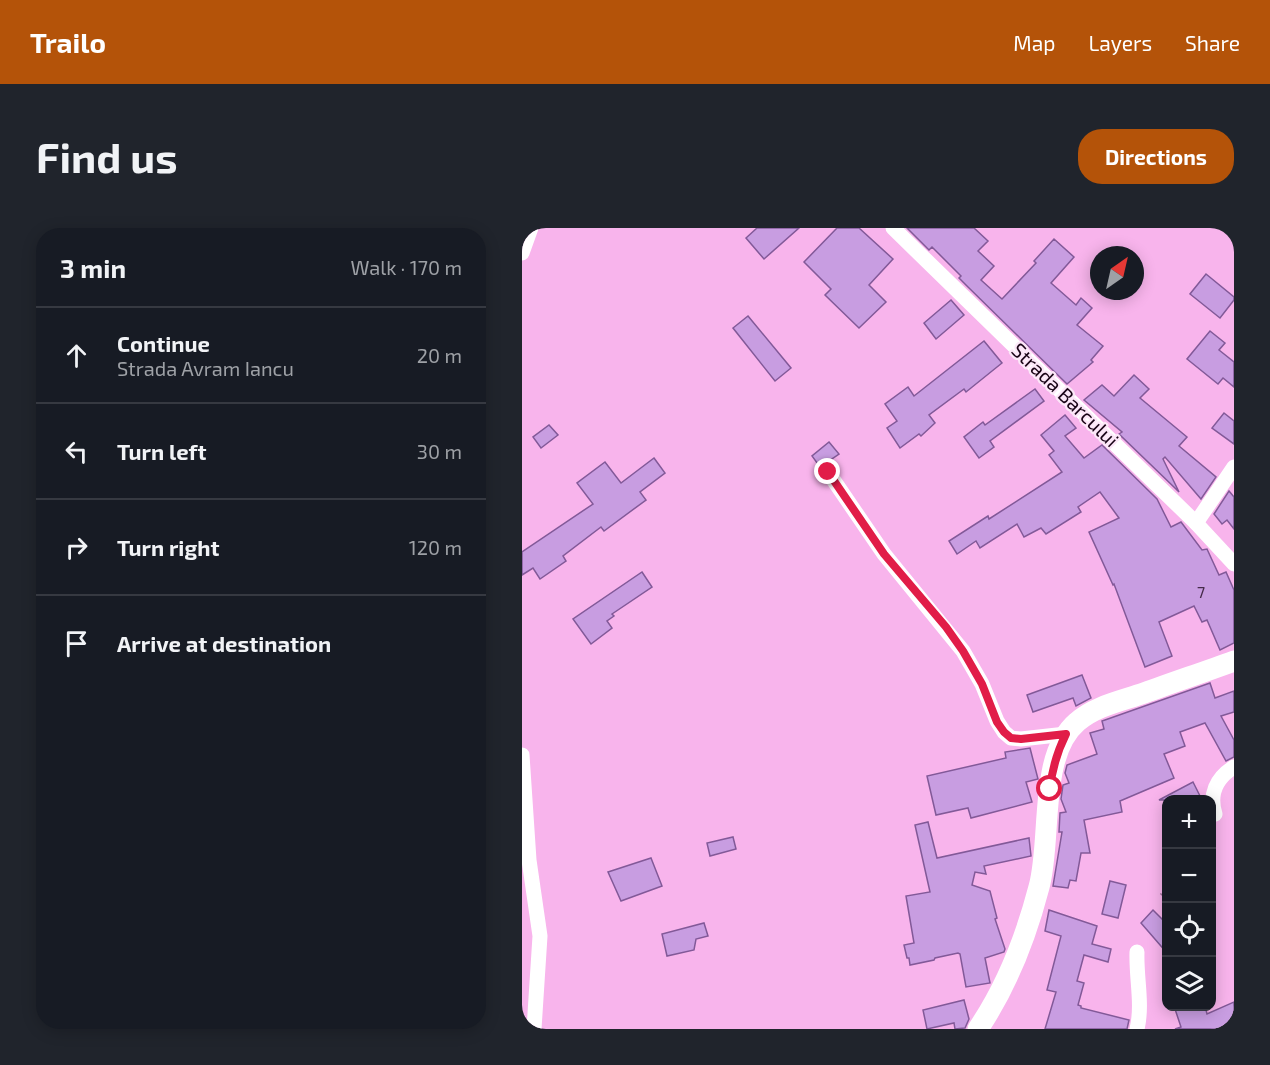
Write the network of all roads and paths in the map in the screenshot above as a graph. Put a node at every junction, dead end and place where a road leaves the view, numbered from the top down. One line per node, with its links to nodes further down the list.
1 (531, 228): 3 (street)
2 (893, 228): 6 (street, Strada Barcului)
3 (522, 254)
4 (1234, 467): 6 (street)
5 (828, 472): 9 (street)
6 (1196, 523): 7 (street, Strada Barcului)
7 (1234, 564)
8 (1234, 661): 9 (main road)
9 (1066, 734): 16 (main road)
10 (522, 755): 13 (street)
11 (1234, 767): 12 (street)
12 (1213, 795)
13 (528, 888): 15 (street)
14 (1137, 952): 17 (street)
15 (534, 1029)
16 (978, 1029)
17 (1137, 1029)

